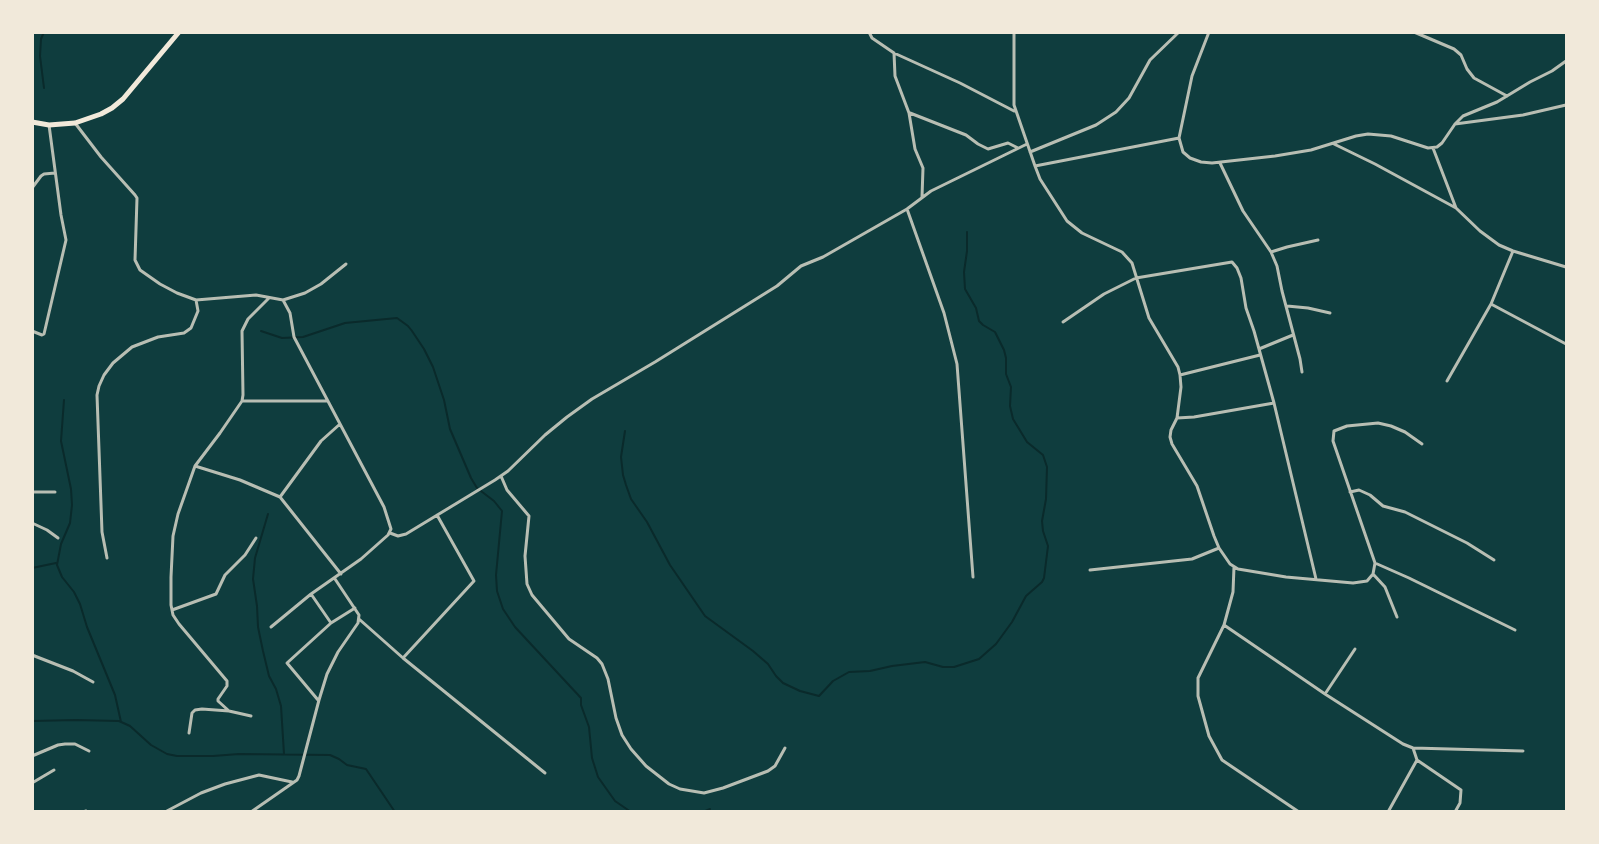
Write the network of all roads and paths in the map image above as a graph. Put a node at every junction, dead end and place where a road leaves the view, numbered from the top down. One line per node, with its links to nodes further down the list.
1 (179, 32): 14 (main road)
2 (869, 32): 7 (street)
3 (1014, 32): 11 (street)
4 (1179, 32): 22 (street)
5 (1209, 32): 17 (street)
6 (1414, 32): 9 (street)
7 (894, 53): 11 (street); 12 (street)
8 (1566, 61): 9 (street)
9 (1507, 96): 15 (street)
10 (1566, 105): 15 (street)
11 (1015, 111): 18 (street)
12 (909, 113): 20 (street); 27 (street)
13 (32, 122): 16 (main road)
14 (75, 123): 16 (main road); 37 (street)
15 (1455, 124): 21 (street)
16 (49, 125): 25 (street)
17 (1179, 138): 23 (street); 24 (street)
18 (1027, 144): 20 (street); 22 (street)
19 (1334, 144): 21 (street); 23 (street); 28 (street)
20 (1019, 148): 27 (street)
21 (1433, 148): 28 (street)
22 (1030, 152): 24 (street)
23 (1220, 163): 32 (street)
24 (1034, 166): 35 (street)
25 (56, 173): 26 (street); 43 (street)
26 (32, 188)
27 (922, 197): 29 (street)
28 (1456, 208): 31 (street)
29 (907, 209): 58 (street); 76 (street)
30 (1318, 240): 32 (street)
31 (1513, 251): 34 (street); 39 (street)
32 (1271, 252): 40 (street)
33 (346, 264): 38 (street)
34 (1566, 267)
35 (1136, 278): 42 (street); 46 (street); 49 (street)
36 (269, 298): 37 (street); 38 (street); 52 (street)
37 (196, 300): 69 (street)
38 (283, 300): 51 (street)
39 (1492, 304): 45 (street); 50 (street)
40 (1287, 306): 41 (street); 44 (street)
41 (1330, 313)
42 (1064, 322)
43 (32, 331)
44 (1294, 335): 46 (street); 48 (street)
45 (1566, 344)
46 (1259, 349): 47 (street)
47 (1260, 355): 49 (street); 53 (street)
48 (1302, 372)
49 (1180, 375): 54 (street)
50 (1447, 381)
51 (327, 400): 52 (street); 55 (street)
52 (242, 401): 57 (street)
53 (1274, 404): 54 (street); 78 (street)
54 (1177, 418): 68 (street)
55 (340, 424): 62 (street); 65 (street)
56 (1422, 444): 61 (street)
57 (195, 466): 62 (street); 81 (street)
58 (501, 476): 63 (street); 97 (street)
59 (32, 492): 60 (street)
60 (55, 492)
61 (1350, 492): 70 (street); 71 (street)
62 (280, 497): 74 (street)
63 (437, 515): 65 (street); 90 (street)
64 (32, 523): 66 (street)
65 (390, 533): 74 (street)
66 (58, 538)
67 (256, 538): 81 (street)
68 (1219, 548): 72 (street); 73 (street)
69 (107, 558)
70 (1494, 560)
71 (1374, 563): 75 (street); 87 (street)
72 (1234, 567): 78 (street); 85 (street)
73 (1090, 570)
74 (341, 574): 77 (street)
75 (1373, 574): 78 (street); 82 (street)
76 (973, 577)
77 (335, 578): 79 (street); 80 (street)
78 (1316, 580)
79 (311, 594): 84 (street); 86 (street)
80 (355, 608): 83 (street); 84 (street)
81 (172, 610): 94 (street)
82 (1397, 617)
83 (359, 619): 90 (street); 93 (street)
84 (330, 623): 93 (street)
85 (1224, 625): 92 (street); 109 (street)
86 (271, 626)
87 (1515, 630)
88 (1355, 649): 92 (street)
89 (32, 655): 91 (street)
90 (403, 658): 104 (street)
91 (93, 682)
92 (1325, 694): 98 (street)
93 (319, 700): 105 (street)
94 (229, 711): 95 (street); 96 (street)
95 (251, 716)
96 (189, 733)
97 (785, 748)
98 (1413, 748): 100 (street); 102 (street)
99 (89, 751): 101 (street)
100 (1523, 751)
101 (32, 756)
102 (1417, 760): 110 (street); 111 (street)
103 (54, 770): 106 (street)
104 (544, 773)
105 (293, 782): 107 (street); 108 (street)
106 (32, 783)
107 (165, 812)
108 (251, 812)
109 (1299, 812)
110 (1388, 812)
111 (1455, 812)

